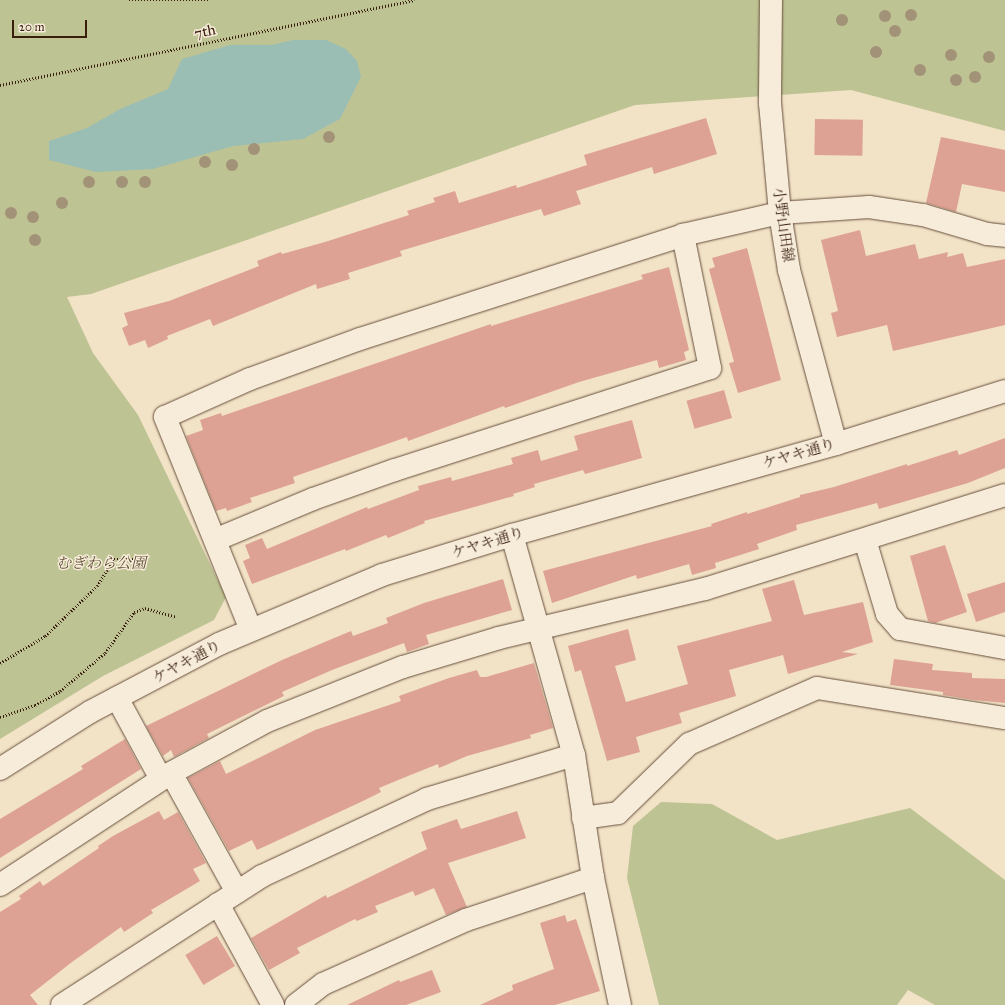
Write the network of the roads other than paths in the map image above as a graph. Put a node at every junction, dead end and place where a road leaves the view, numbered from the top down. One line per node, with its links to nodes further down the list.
1 (770, 0): 2 (street, 小野山田線)
2 (780, 213): 3 (street); 4 (street); 6 (street, 小野山田線)
3 (683, 235): 9 (street); 9 (street)
4 (1005, 236)
5 (1005, 391): 6 (street, ケヤキ通り)
6 (836, 444): 8 (street, ケヤキ通り)
7 (1005, 495): 10 (street)
8 (512, 535): 11 (street, ケヤキ通り); 12 (street)
9 (215, 540): 11 (street)
10 (865, 540): 12 (street); 13 (street)
11 (251, 630): 14 (street, ケヤキ通り)
12 (541, 630): 16 (street); 18 (street)
13 (1005, 648)
14 (118, 698): 17 (street, ケヤキ通り); 18 (street)
15 (1005, 718): 19 (street)
16 (574, 755): 19 (street); 22 (street)
17 (0, 769)
18 (166, 776): 21 (street); 22 (street)
19 (583, 818): 20 (street)
20 (593, 878): 26 (street); 27 (street)
21 (0, 885)
22 (236, 892): 23 (street)
23 (218, 904): 24 (street); 25 (street)
24 (62, 1005)
25 (273, 1005)
26 (296, 1005)
27 (620, 1005)

